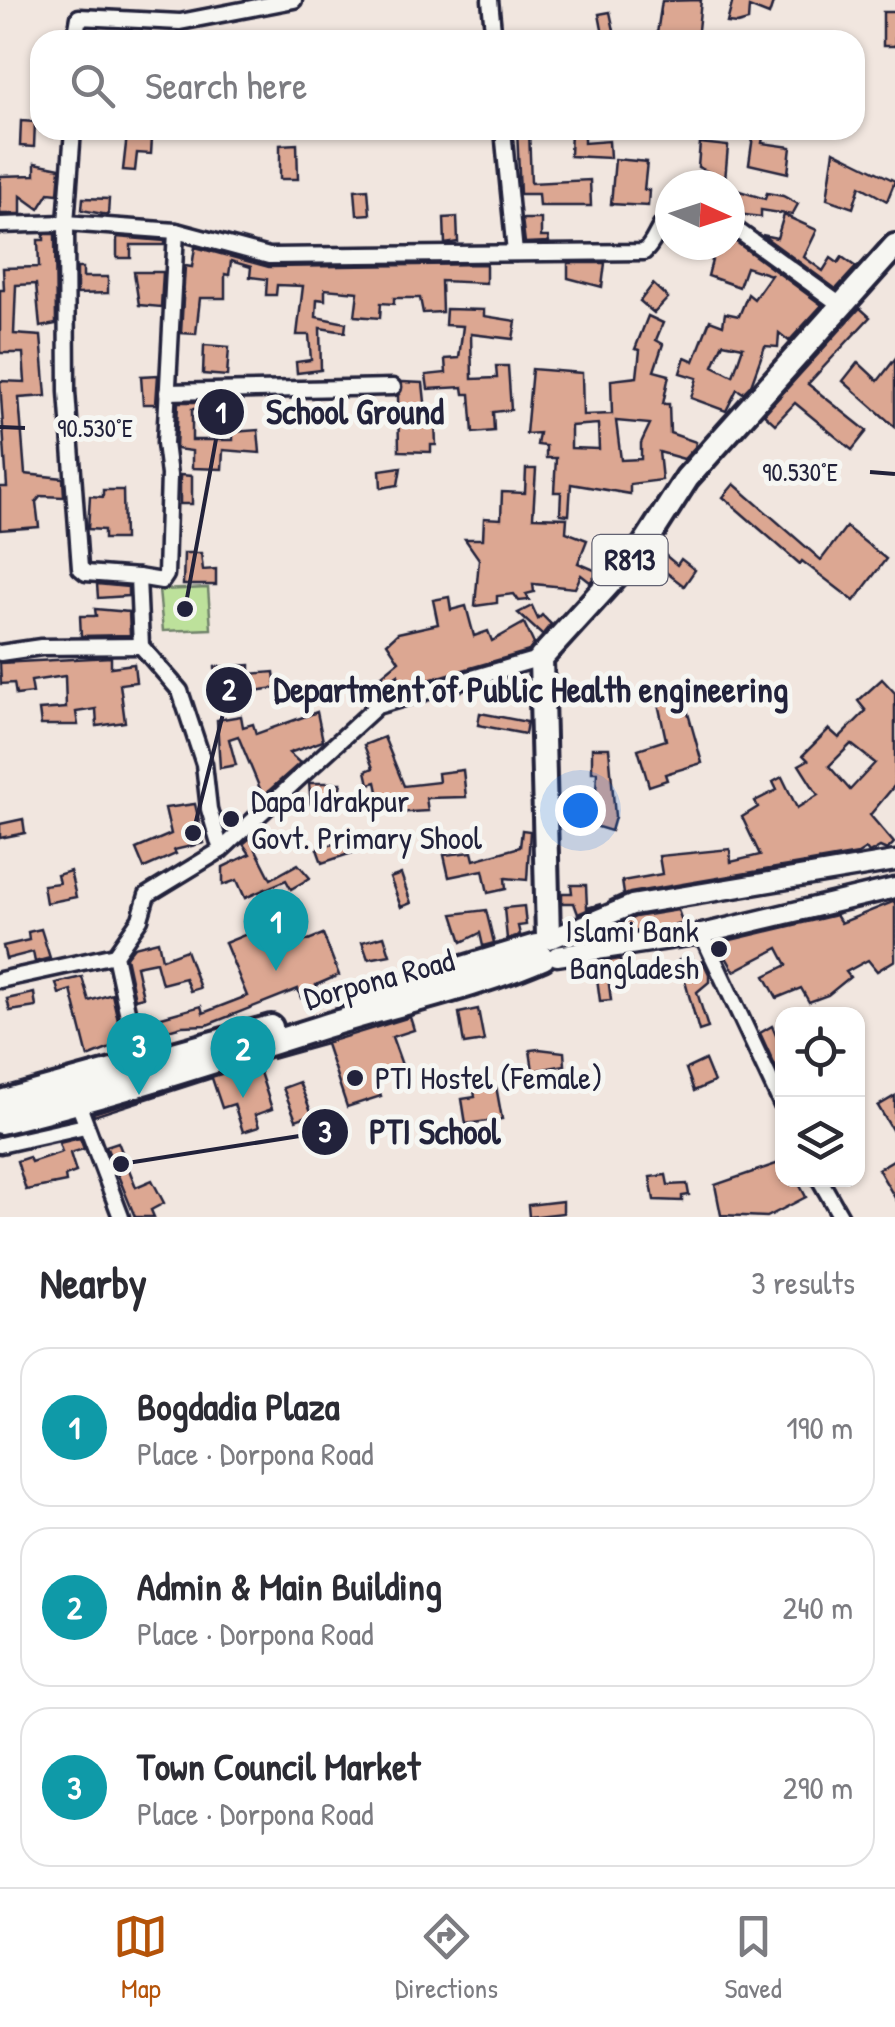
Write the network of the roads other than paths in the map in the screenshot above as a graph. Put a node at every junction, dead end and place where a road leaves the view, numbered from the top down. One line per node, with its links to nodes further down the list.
1 (294, 0): 3 (street)
2 (490, 0): 4 (street)
3 (77, 30)
4 (493, 30)
5 (72, 140): 7 (street)
6 (503, 140): 13 (street)
7 (66, 223): 8 (street); 9 (street); 17 (street)
8 (0, 225)
9 (176, 231): 13 (street); 16 (street)
10 (745, 237): 14 (street)
11 (655, 238): 13 (street)
12 (895, 246): 14 (main road, R813)
13 (515, 253)
14 (842, 306): 20 (main road, R813)
15 (394, 387): 16 (street)
16 (168, 392): 17 (street)
17 (138, 577): 18 (street)
18 (142, 646): 19 (street); 21 (street)
19 (0, 653)
20 (541, 658): 21 (street); 25 (main road)
21 (221, 850): 26 (street)
22 (895, 861): 25 (street, Dorpona Road)
23 (895, 888): 24 (street, Dorpona Road)
24 (702, 934): 25 (street, Dorpona Road); 29 (street)
25 (548, 947): 28 (main road, Dorpona Road); 31 (main road, Dorpona Road)
26 (115, 955): 27 (street); 28 (street)
27 (0, 980)
28 (139, 1067): 30 (main road, Dorpona Road)
29 (778, 1097)
30 (0, 1102)
31 (82, 1114): 32 (main road, Dorpona Road); 33 (street); 35 (street)
32 (0, 1122)
33 (0, 1145)
34 (824, 1187): 36 (street)
35 (121, 1217)
36 (841, 1217)

